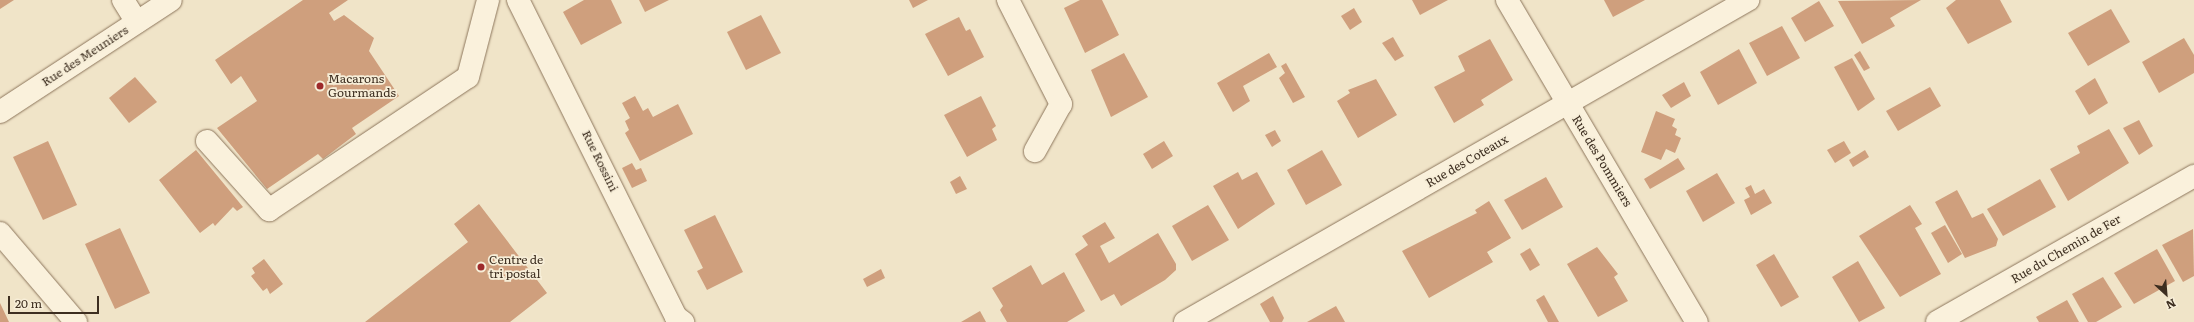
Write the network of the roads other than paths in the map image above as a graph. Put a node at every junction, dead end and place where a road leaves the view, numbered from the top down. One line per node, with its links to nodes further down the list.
1 (123, 0): 8 (street)
2 (171, 0): 8 (street, Rue des Meuniers)
3 (488, 0): 11 (street)
4 (518, 0): 16 (street, Rue Rossini)
5 (1008, 0): 12 (street)
6 (1507, 0): 9 (street, Rue des Pommiers)
7 (1748, 0): 9 (street, Rue des Coteaux)
8 (137, 22): 10 (street, Rue des Meuniers)
9 (1568, 104): 17 (street, Rue des Coteaux); 18 (street, Rue des Pommiers)
10 (0, 112)
11 (207, 141)
12 (1035, 151)
13 (2194, 176): 19 (street, Rue du Chemin de Fer)
14 (0, 233): 15 (street)
15 (76, 322)
16 (683, 322)
17 (1185, 322)
18 (1697, 322)
19 (1937, 322)

